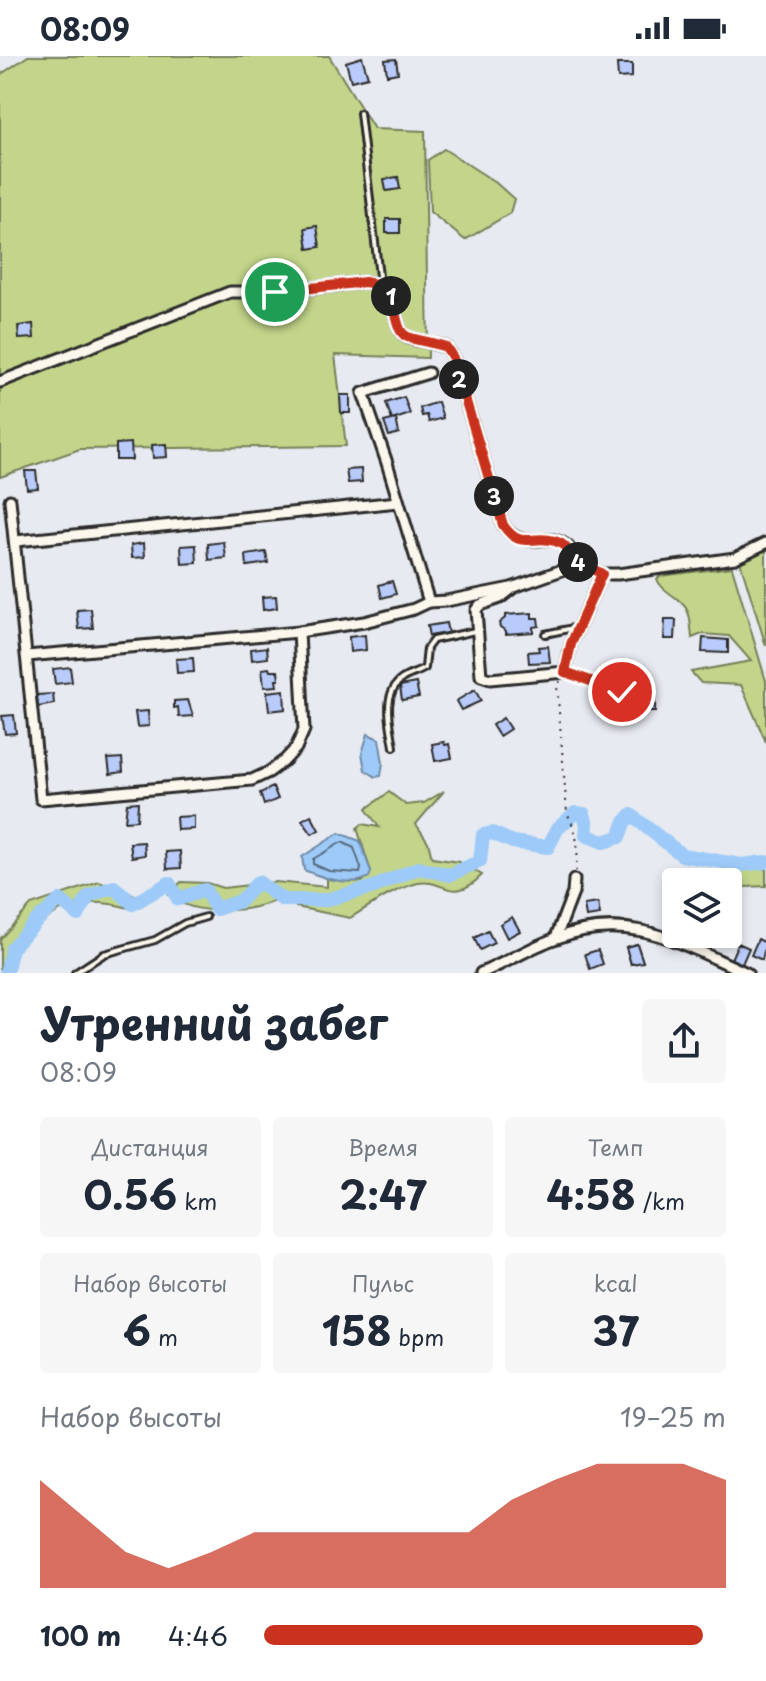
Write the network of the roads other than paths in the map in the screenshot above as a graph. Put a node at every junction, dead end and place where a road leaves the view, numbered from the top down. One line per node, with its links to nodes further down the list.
1 (360, 113): 2 (lane)
2 (380, 286): 4 (street); 9 (street)
3 (428, 373): 6 (street)
4 (0, 382)
5 (10, 500): 7 (street)
6 (398, 502): 7 (street); 12 (street)
7 (16, 541): 17 (street)
8 (766, 543): 10 (street)
9 (579, 564): 10 (street); 11 (street)
10 (602, 574): 13 (street)
11 (514, 587): 12 (street); 14 (street)
12 (429, 602): 15 (street)
13 (578, 627): 16 (lane); 18 (street)
14 (478, 631): 18 (street); 20 (lane)
15 (299, 632): 17 (street); 17 (street)
16 (545, 634)
17 (27, 656)
18 (565, 672): 19 (lane)
19 (628, 693)
20 (394, 747)
21 (574, 880): 23 (street)
22 (206, 917): 25 (lane)
23 (556, 937): 24 (street); 26 (street)
24 (488, 972)
25 (75, 973)
26 (747, 973)

